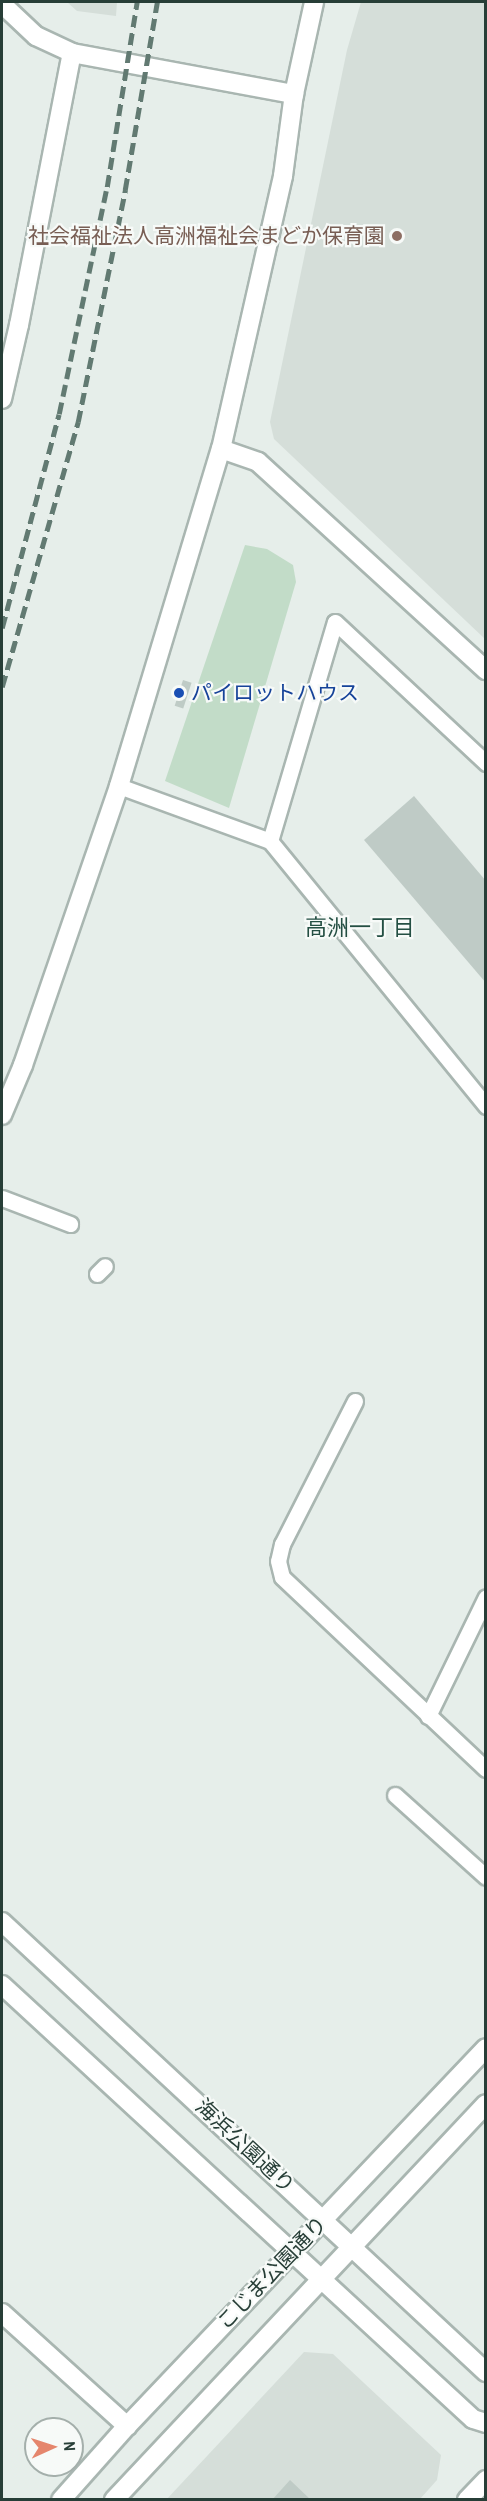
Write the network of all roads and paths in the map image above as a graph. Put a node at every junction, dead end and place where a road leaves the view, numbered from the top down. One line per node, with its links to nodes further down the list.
1 (314, 2): 4 (street)
2 (2, 4): 3 (street)
3 (72, 53): 4 (street); 5 (street)
4 (294, 94): 7 (street)
5 (5, 372): 6 (street)
6 (2, 399)
7 (221, 449): 8 (street); 10 (street)
8 (486, 670)
9 (486, 763): 11 (lane)
10 (119, 786): 11 (lane); 13 (street)
11 (270, 841): 12 (lane)
12 (486, 1106)
13 (2, 1116)
14 (2, 1198): 15 (lane)
15 (70, 1224)
16 (355, 1401): 18 (lane)
17 (486, 1597): 18 (lane)
18 (428, 1716): 19 (lane)
19 (486, 1769)
20 (394, 1795): 21 (lane)
21 (486, 1877)
22 (2, 1922): 26 (street, 海浜公園通り)
23 (2, 1985): 28 (street)
24 (486, 2048): 26 (street, こじま公園通り)
25 (486, 2104): 27 (street, こじま公園通り)
26 (324, 2219): 27 (street, 海浜公園通り); 28 (street, こじま公園通り)
27 (352, 2246): 29 (street, こじま公園通り); 31 (street, 海浜公園通り)
28 (293, 2252): 29 (street); 33 (street, こじま公園通り)
29 (322, 2278): 32 (street); 36 (street, こじま公園通り)
30 (2, 2313): 33 (street)
31 (486, 2372)
32 (486, 2423)
33 (127, 2426): 35 (street, こじま公園通り)
34 (486, 2480): 37 (street)
35 (61, 2499)
36 (114, 2499)
37 (467, 2499)

